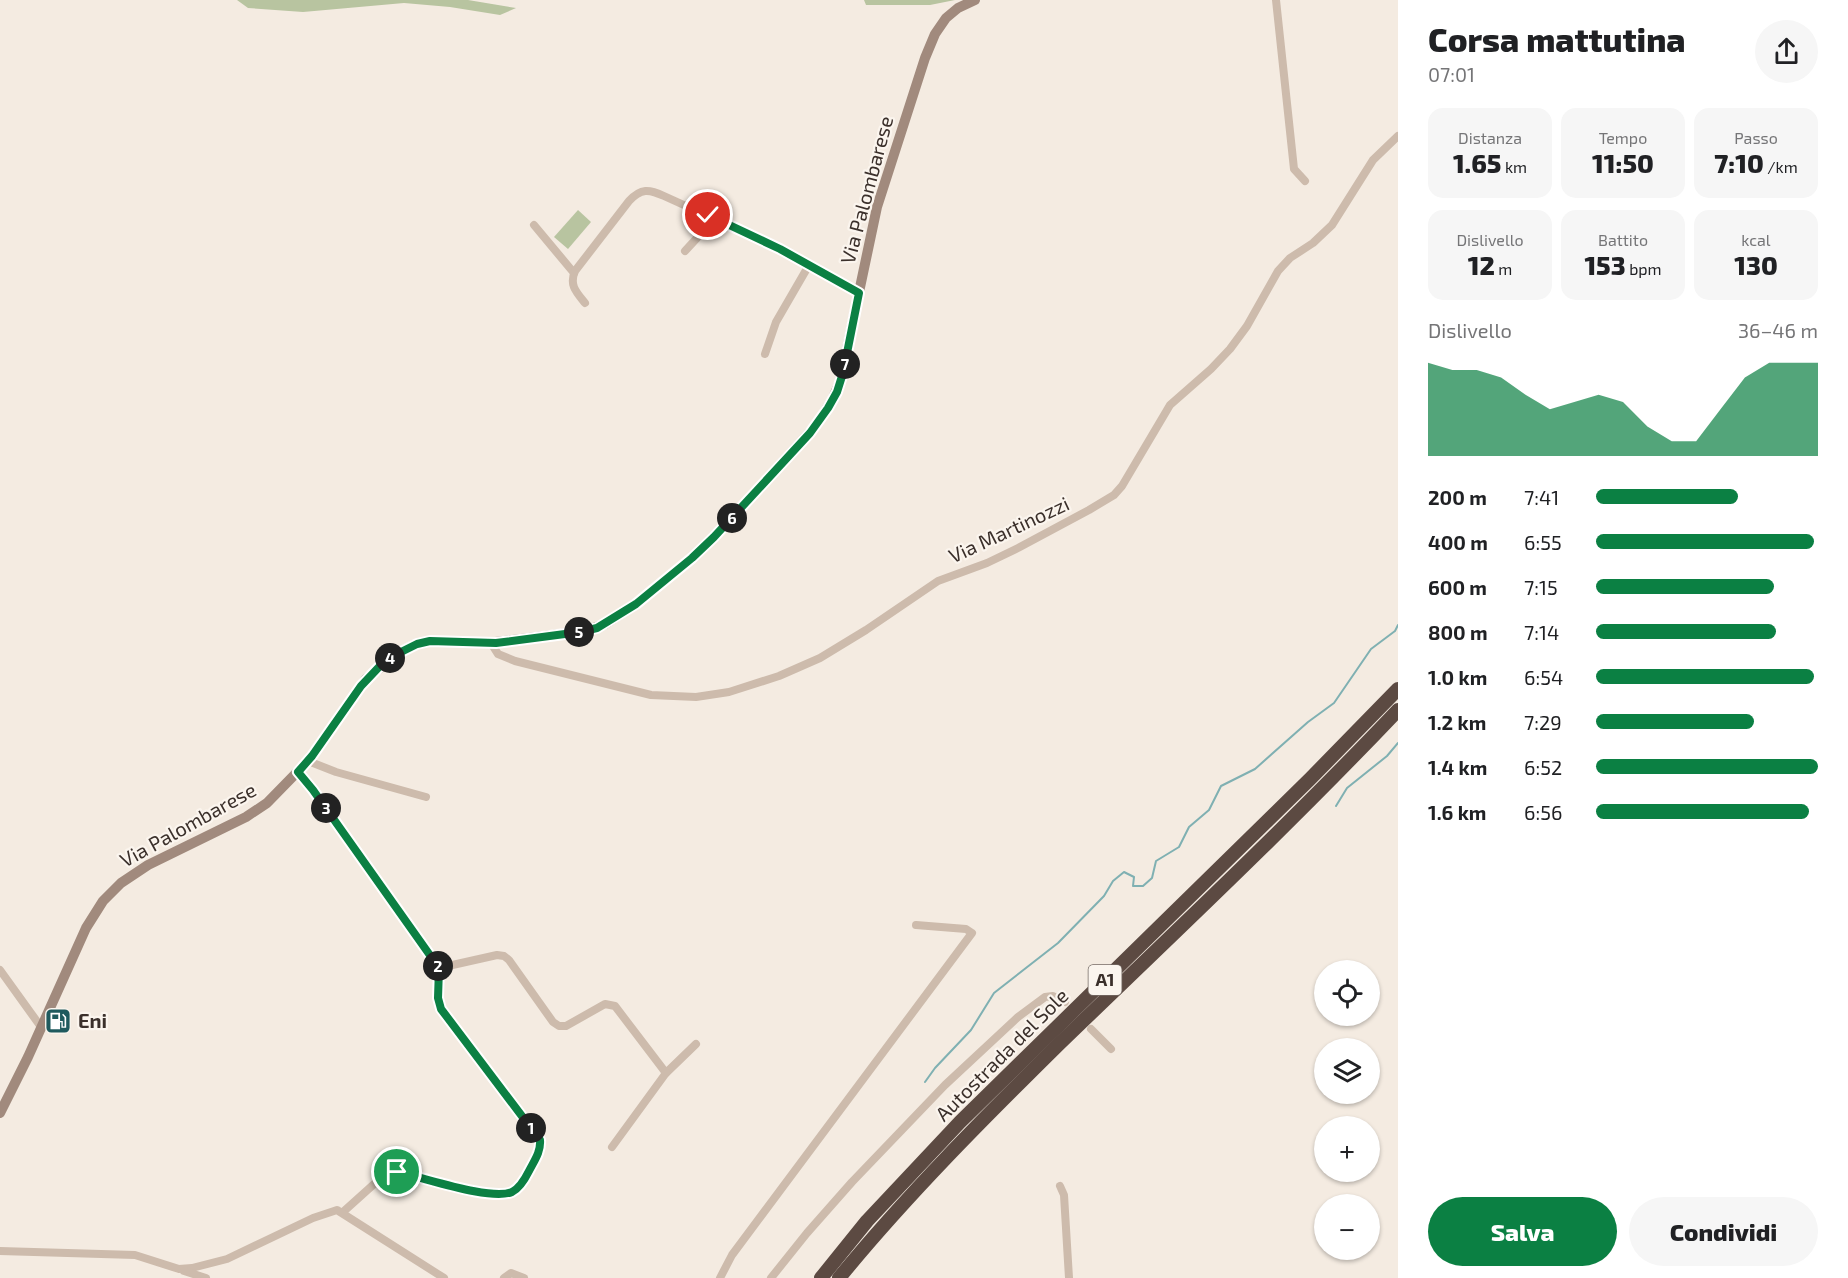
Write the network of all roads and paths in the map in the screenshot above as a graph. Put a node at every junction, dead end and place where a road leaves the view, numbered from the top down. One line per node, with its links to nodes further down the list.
1 (975, 0): 10 (main road, Via Palombarese)
2 (1276, 0): 4 (street)
3 (1398, 136): 13 (street, Via Martinozzi)
4 (1305, 181)
5 (708, 215): 7 (street); 8 (street); 9 (street)
6 (534, 225): 9 (street)
7 (685, 251)
8 (809, 265): 10 (street); 12 (street)
9 (574, 273): 11 (street)
10 (859, 293): 13 (main road, Via Palombarese)
11 (585, 303)
12 (765, 354)
13 (491, 643): 16 (main road, Via Palombarese)
14 (1398, 689): 40 (highway, Autostrada del Sole / A1)
15 (1398, 710): 41 (highway, Autostrada del Sole / A1)
16 (309, 761): 17 (main road, Via Palombarese); 18 (street)
17 (298, 772): 20 (street); 23 (main road, Via Palombarese)
18 (426, 797)
19 (916, 925): 38 (street)
20 (439, 968): 27 (street); 31 (street)
21 (0, 970): 23 (street)
22 (1065, 1002): 39 (street)
23 (41, 1027): 28 (main road, Via Palombarese)
24 (1091, 1029): 26 (street)
25 (696, 1044): 27 (street)
26 (1111, 1048)
27 (666, 1073): 29 (street)
28 (0, 1113)
29 (612, 1147)
30 (1060, 1186): 42 (street)
31 (343, 1212): 33 (street); 35 (street)
32 (0, 1251): 33 (street)
33 (179, 1269): 34 (street)
34 (206, 1278)
35 (444, 1278)
36 (504, 1278): 37 (street)
37 (524, 1278)
38 (720, 1278)
39 (771, 1278)
40 (821, 1278)
41 (839, 1278)
42 (1070, 1278)

